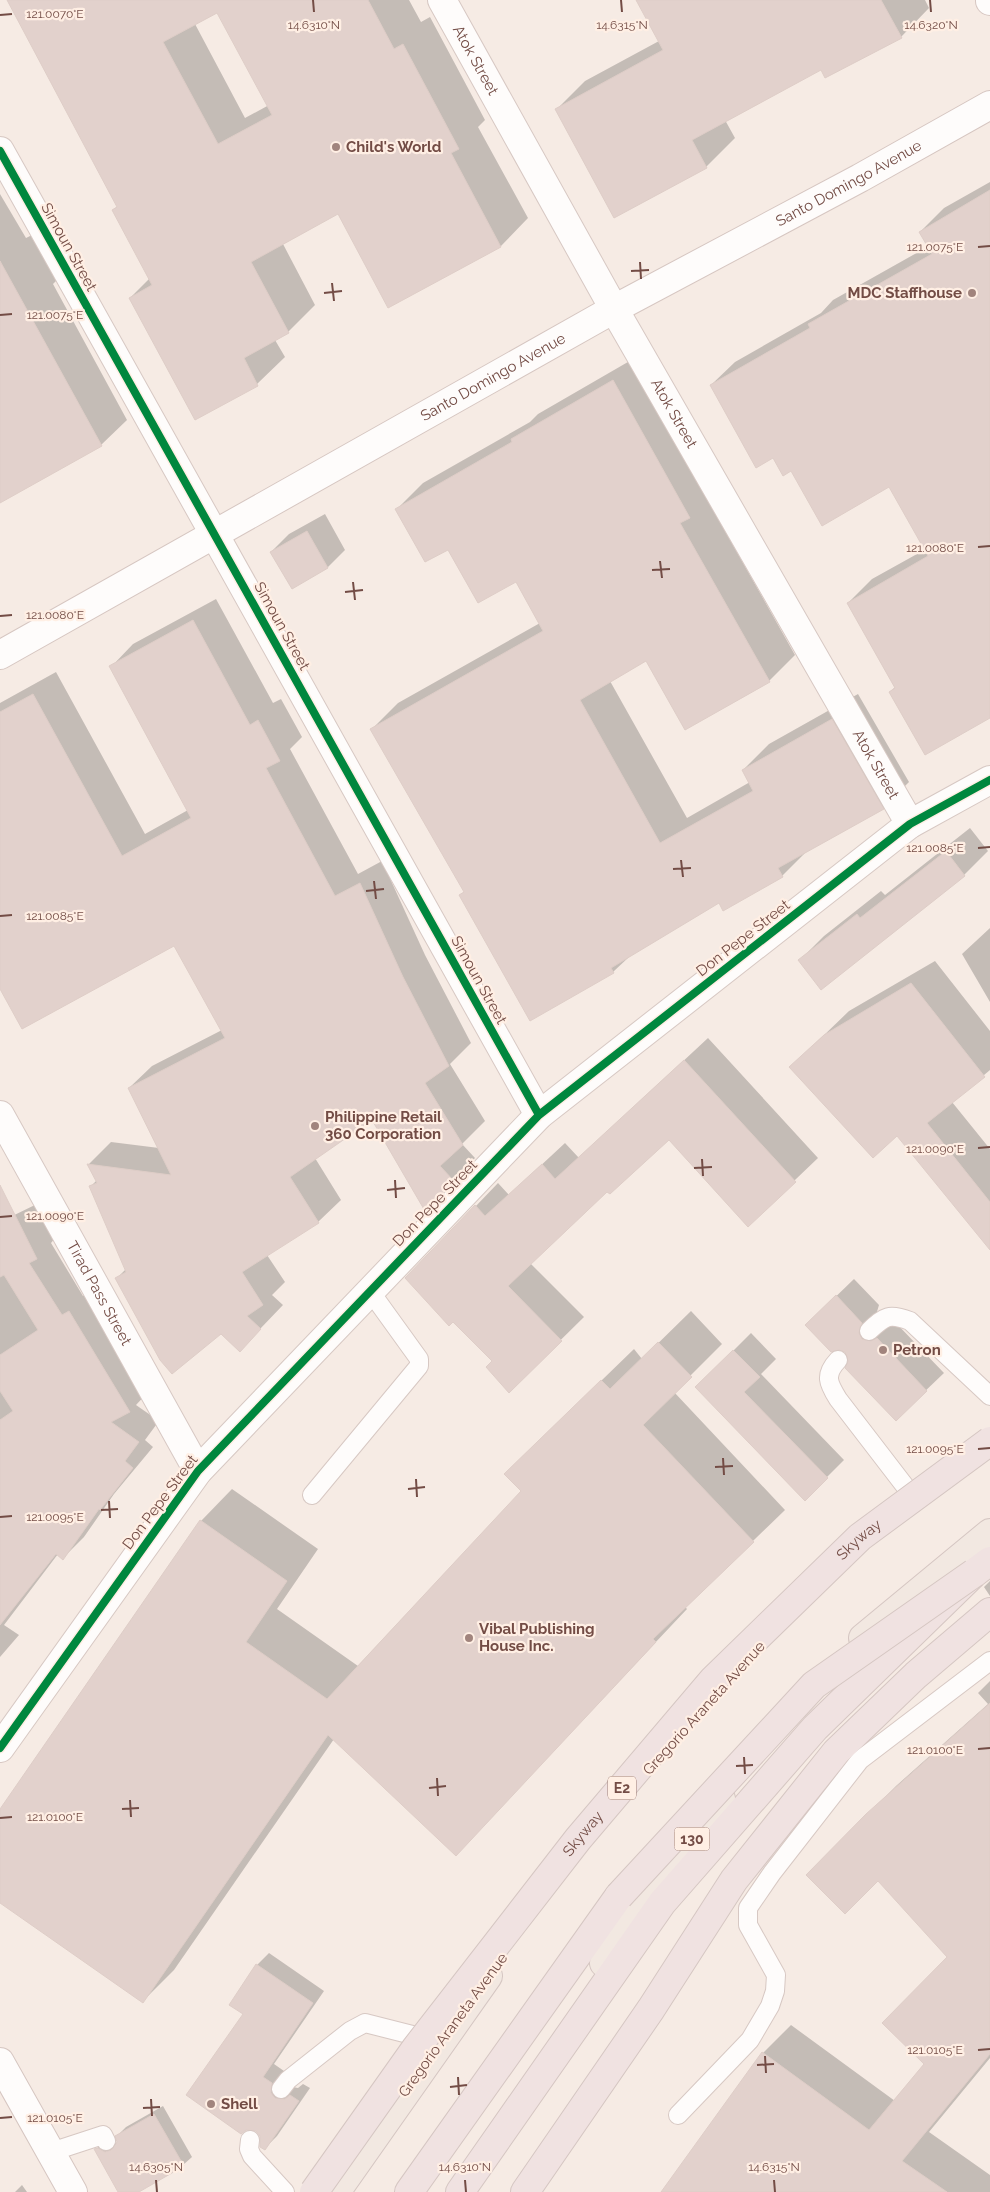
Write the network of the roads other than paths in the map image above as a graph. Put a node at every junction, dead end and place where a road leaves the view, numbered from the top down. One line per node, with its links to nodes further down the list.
1 (442, 0): 4 (street, Atok Street)
2 (990, 105): 4 (street, Santo Domingo Avenue)
3 (0, 151): 5 (street, Simoun Street)
4 (614, 309): 5 (street, Santo Domingo Avenue); 8 (street, Atok Street)
5 (214, 534): 6 (street, Santo Domingo Avenue); 10 (street, Simoun Street)
6 (0, 655)
7 (990, 780): 8 (street, Don Pepe Street)
8 (910, 824): 10 (street, Don Pepe Street)
9 (0, 1115): 17 (street, Tirad Pass Street)
10 (539, 1115): 11 (street, Don Pepe Street)
11 (370, 1291): 17 (street, Don Pepe Street); 19 (lane)
12 (869, 1331): 14 (lane)
13 (838, 1360): 18 (lane)
14 (990, 1396)
15 (990, 1431): 18 (main road, Gregorio Araneta Avenue)
16 (990, 1441): 34 (highway, Skyway / E2, bridge)
17 (198, 1471): 24 (street, Don Pepe Street)
18 (911, 1494): 25 (main road, Gregorio Araneta Avenue)
19 (312, 1495)
20 (990, 1533): 37 (main road, 130)
21 (982, 1567): 36 (highway, bridge); 38 (highway, bridge)
22 (990, 1612): 39 (highway)
23 (990, 1661): 28 (lane)
24 (0, 1748)
25 (439, 2042): 27 (lane); 35 (main road, Gregorio Araneta Avenue)
26 (0, 2062): 31 (street)
27 (281, 2089)
28 (678, 2115)
29 (250, 2140): 33 (lane)
30 (106, 2141): 31 (lane)
31 (51, 2152): 32 (street)
32 (73, 2192)
33 (285, 2192)
34 (314, 2192)
35 (336, 2192)
36 (410, 2192)
37 (448, 2192)
38 (460, 2192)
39 (525, 2192)

